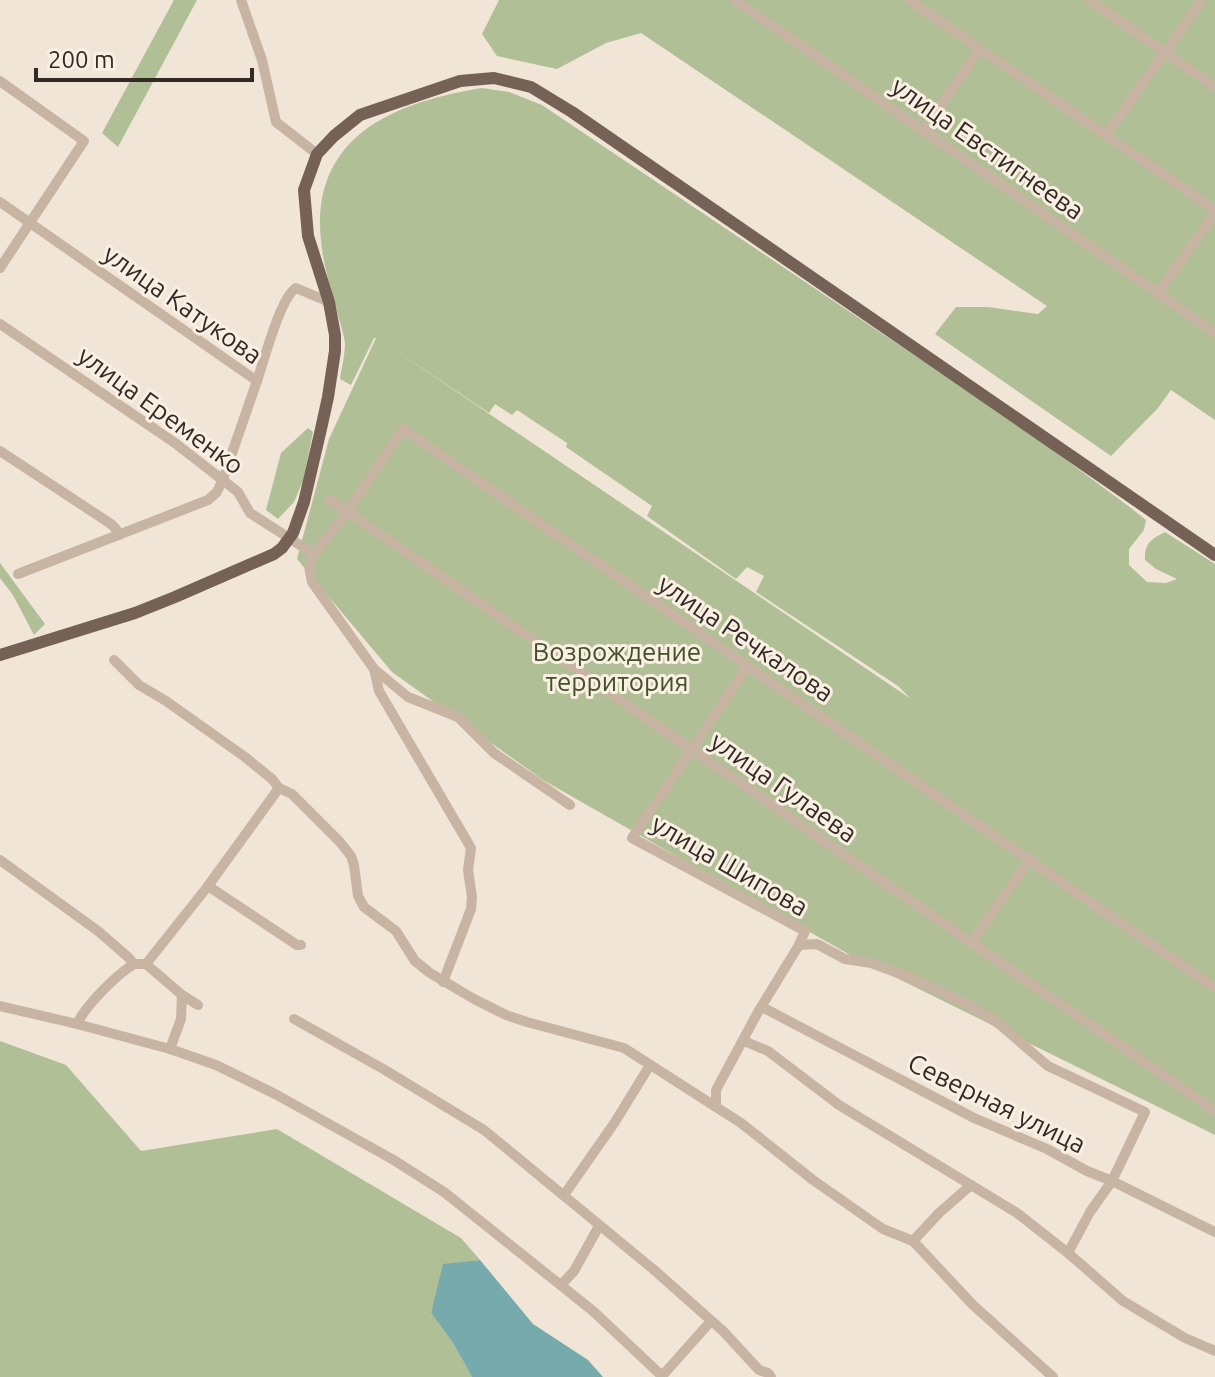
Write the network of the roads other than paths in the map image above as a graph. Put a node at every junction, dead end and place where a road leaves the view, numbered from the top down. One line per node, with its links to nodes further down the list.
1 (241, 0): 12 (street)
2 (735, 0): 10 (street, улица Евстигнеева)
3 (909, 0): 6 (street)
4 (1089, 0): 7 (street)
5 (1202, 0): 7 (street)
6 (980, 49): 10 (street); 11 (street)
7 (1165, 52): 9 (street); 11 (street)
8 (0, 81): 15 (street)
9 (1215, 87)
10 (924, 130): 17 (street, улица Евстигнеева)
11 (1106, 135): 14 (street)
12 (317, 154): 18 (main road); 29 (main road)
13 (0, 202): 15 (street, улица Катукова)
14 (1215, 211): 17 (street)
15 (31, 224): 16 (street); 21 (street, улица Катукова)
16 (0, 268)
17 (1158, 293): 20 (street, улица Евстигнеева)
18 (329, 302): 21 (street); 27 (main road)
19 (0, 324): 23 (street, улица Еременко)
20 (1215, 333)
21 (257, 381): 23 (street, улица Катукова)
22 (0, 451): 26 (street)
23 (223, 479): 26 (street); 27 (street, улица Еременко)
24 (329, 499): 25 (street, улица Гулаева)
25 (347, 512): 28 (street, улица Речкалова); 33 (street, улица Речкалова); 35 (street, улица Гулаева)
26 (119, 535): 30 (street)
27 (290, 538): 28 (street); 31 (main road)
28 (314, 554): 34 (street)
29 (1215, 555)
30 (18, 574)
31 (0, 655)
32 (114, 660): 36 (street)
33 (748, 665): 35 (street, улица Шипова); 38 (street, улица Речкалова)
34 (374, 669): 37 (street); 46 (street)
35 (690, 749): 41 (street, улица Гулаева); 43 (street, улица Шипова)
36 (279, 788): 40 (street); 46 (street)
37 (570, 805)
38 (1030, 859): 41 (street); 47 (street, улица Речкалова)
39 (0, 860): 44 (street)
40 (208, 886): 42 (street); 45 (street)
41 (971, 943): 58 (street, улица Гулаева)
42 (301, 945)
43 (799, 945): 51 (street); 59 (street)
44 (134, 964): 45 (street); 53 (street)
45 (146, 964): 48 (street)
46 (443, 982): 56 (street)
47 (1215, 988)
48 (182, 995): 49 (street); 55 (street)
49 (198, 1005)
50 (0, 1006): 53 (street)
51 (762, 1007): 54 (street); 59 (street, Северная улица)
52 (294, 1019): 61 (street)
53 (77, 1024): 55 (street)
54 (744, 1041): 57 (street); 60 (street)
55 (170, 1049): 66 (street)
56 (650, 1065): 57 (street); 61 (street)
57 (716, 1107): 64 (street)
58 (1215, 1111)
59 (1112, 1181): 63 (street, Северная улица); 65 (street)
60 (971, 1185): 64 (street); 65 (street)
61 (564, 1195): 62 (street)
62 (599, 1226): 66 (street); 67 (street)
63 (1215, 1232)
64 (913, 1241): 71 (street)
65 (1068, 1253): 68 (street)
66 (561, 1285): 70 (street)
67 (711, 1321): 69 (street); 70 (street)
68 (1215, 1351)
69 (763, 1375)
70 (662, 1376)
71 (1053, 1377)

